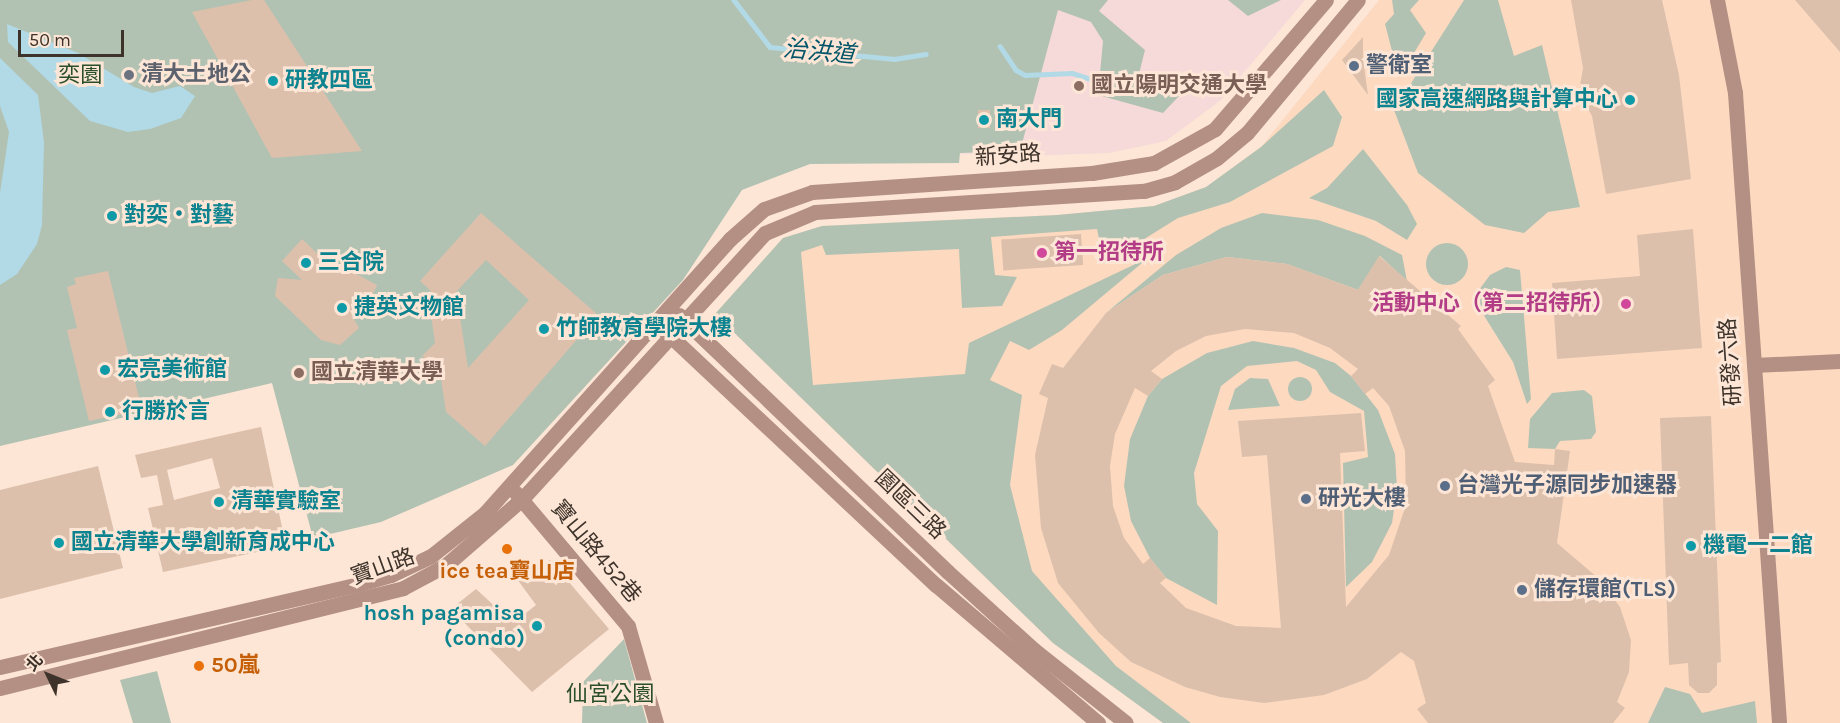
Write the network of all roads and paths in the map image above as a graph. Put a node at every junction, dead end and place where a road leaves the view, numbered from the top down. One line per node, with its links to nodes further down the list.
1 (1326, 0): 4 (street, 新安路)
2 (1358, 0): 5 (street, 新安路)
3 (1717, 0): 9 (street, 研發六路)
4 (672, 309): 5 (street, 園區三路); 6 (street, 寶山路)
5 (685, 320): 7 (street, 寶山路); 16 (street, 園區三路)
6 (658, 324): 7 (street, 園區三路); 10 (street, 寶山路)
7 (671, 336): 11 (street, 寶山路); 15 (street, 園區三路)
8 (1840, 361): 9 (street)
9 (1754, 365): 17 (street, 研發六路)
10 (509, 486): 11 (street, 寶山路452巷); 12 (street, 寶山路)
11 (522, 499): 13 (street, 寶山路); 14 (street, 寶山路452巷)
12 (0, 667)
13 (0, 688)
14 (656, 723)
15 (1098, 723)
16 (1126, 723)
17 (1779, 723)

